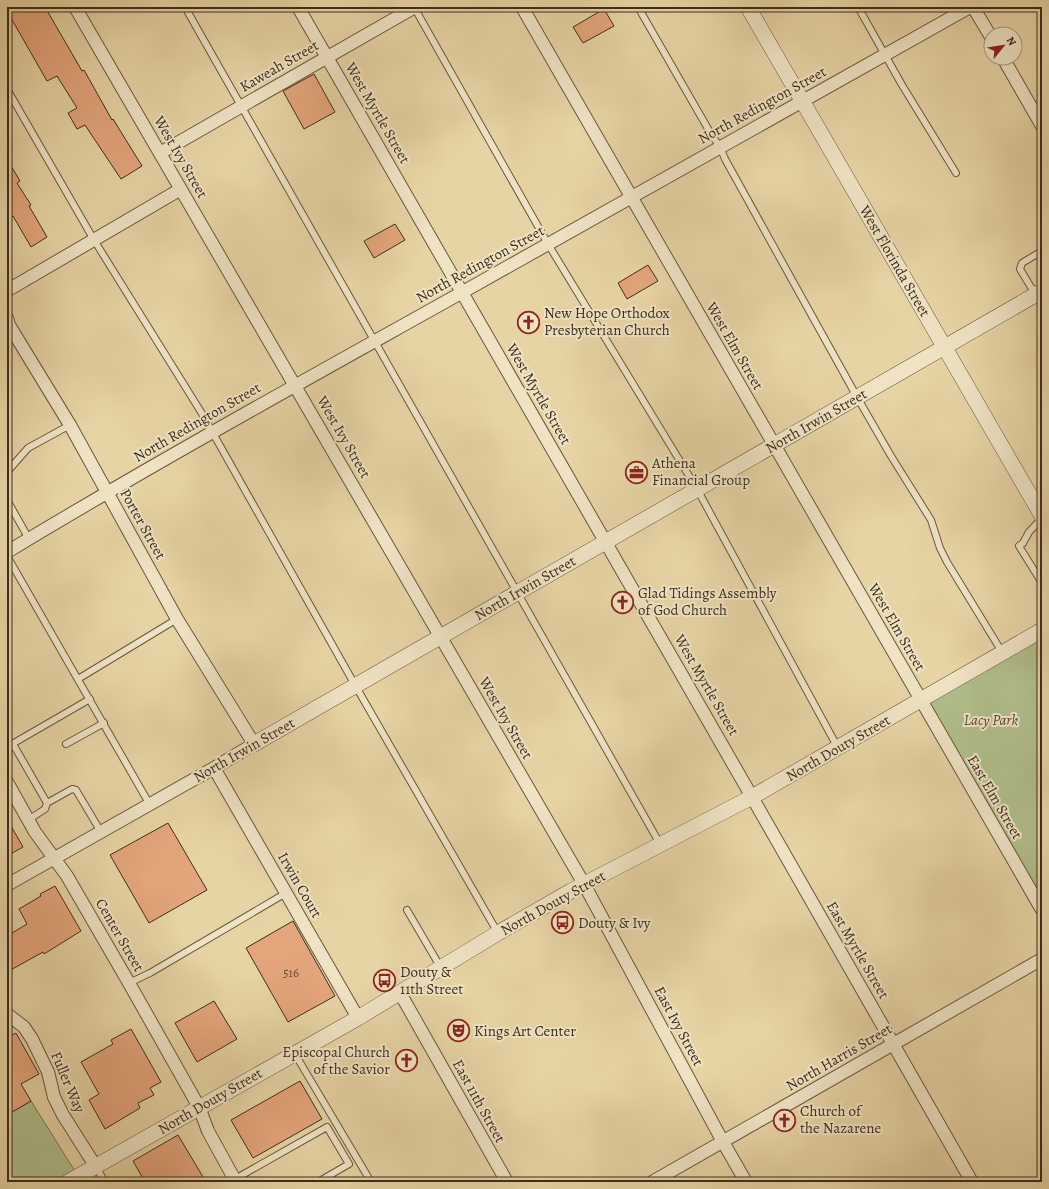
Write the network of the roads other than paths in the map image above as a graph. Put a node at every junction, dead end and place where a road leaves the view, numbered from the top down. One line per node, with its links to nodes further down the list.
1 (75, 7): 20 (street, West Ivy Street)
2 (185, 7): 17 (lane)
3 (298, 7): 13 (street, West Myrtle Street)
4 (414, 7): 13 (street, Kaweah Street); 25 (lane)
5 (522, 7): 23 (street, West Elm Street)
6 (638, 7): 19 (lane)
7 (748, 7): 16 (street, West Florinda Street)
8 (858, 7): 12 (lane)
9 (970, 7): 12 (street, North Redington Street)
10 (973, 7): 11 (street)
11 (984, 26)
12 (885, 55): 16 (street, North Redington Street); 21 (lane)
13 (327, 57): 17 (street, Kaweah Street); 28 (street, West Myrtle Street)
14 (1008, 66): 18 (street)
15 (7, 90): 24 (lane)
16 (802, 101): 19 (street, North Redington Street); 32 (street, West Florinda Street)
17 (241, 106): 20 (street, Kaweah Street); 31 (lane)
18 (1042, 126)
19 (720, 147): 23 (street, North Redington Street); 34 (lane)
20 (160, 153): 22 (street, West Ivy Street)
21 (956, 173)
22 (181, 189): 24 (street); 33 (street, West Ivy Street)
23 (631, 198): 25 (street, North Redington Street); 37 (street, West Elm Street)
24 (94, 240): 27 (street); 36 (lane)
25 (548, 244): 28 (street, North Redington Street); 39 (lane)
26 (1042, 251): 29 (lane)
27 (7, 292)
28 (462, 292): 31 (street, North Redington Street); 44 (street, West Myrtle Street)
29 (1039, 293): 32 (street, North Irwin Street)
30 (7, 318): 35 (street, Porter Street)
31 (375, 341): 33 (street, North Redington Street); 48 (lane)
32 (944, 347): 34 (street, North Irwin Street); 42 (street, West Florinda Street)
33 (295, 385): 36 (street, North Redington Street); 51 (street, West Ivy Street)
34 (857, 397): 37 (street, North Irwin Street); 52 (lane)
35 (70, 425): 38 (lane); 40 (street, Porter Street)
36 (212, 432): 40 (street, North Redington Street); 54 (lane)
37 (774, 445): 39 (street, North Irwin Street); 56 (street, West Elm Street)
38 (7, 472)
39 (697, 489): 44 (street, North Irwin Street); 61 (lane)
40 (107, 492): 43 (street, North Redington Street); 49 (street, Porter Street)
41 (7, 500): 43 (lane)
42 (1042, 517): 47 (lane)
43 (29, 539): 45 (street, North Redington Street)
44 (606, 542): 48 (street, North Irwin Street); 64 (street, West Myrtle Street)
45 (7, 552)
46 (7, 556): 53 (lane)
47 (1042, 583)
48 (517, 592): 51 (street, North Irwin Street); 69 (lane)
49 (177, 619): 53 (lane); 59 (street, Porter Street)
50 (1042, 630): 52 (street, North Douty Street)
51 (440, 636): 54 (street, North Irwin Street); 71 (street, West Ivy Street)
52 (1003, 653): 56 (street, North Douty Street)
53 (78, 679): 55 (lane)
54 (355, 685): 59 (street, North Irwin Street); 76 (lane)
55 (90, 699): 57 (lane); 60 (lane)
56 (921, 701): 61 (street, North Douty Street); 75 (street, East Elm Street)
57 (104, 723): 58 (lane); 66 (lane)
58 (66, 744)
59 (254, 744): 62 (street, North Irwin Street)
60 (10, 745): 65 (lane)
61 (838, 748): 64 (street, North Douty Street)
62 (214, 768): 66 (street, North Irwin Street); 73 (street, Irwin Court)
63 (7, 782): 67 (street, Center Street)
64 (752, 797): 69 (street, North Douty Street); 83 (street, East Myrtle Street)
65 (47, 803): 67 (lane); 68 (lane)
66 (150, 805): 68 (street, North Irwin Street)
67 (28, 820): 70 (street, Center Street)
68 (101, 832): 70 (street, North Irwin Street)
69 (661, 844): 71 (street, North Douty Street)
70 (53, 858): 72 (street, North Irwin Street); 79 (street, Center Street)
71 (584, 884): 76 (street, North Douty Street); 86 (street, East Ivy Street)
72 (7, 885)
73 (286, 893): 79 (lane); 82 (street, Irwin Court)
74 (407, 910): 78 (lane)
75 (1042, 910)
76 (498, 933): 78 (street, North Douty Street)
77 (1042, 959): 83 (street, North Harris Street)
78 (441, 968): 80 (street, North Douty Street)
79 (129, 983): 85 (street, Center Street)
80 (400, 993): 82 (street, North Douty Street); 93 (street, East 11th Street)
81 (7, 1014): 87 (street, Fuller Way)
82 (358, 1018): 84 (street, North Douty Street)
83 (893, 1045): 86 (street, North Harris Street); 96 (street, East Myrtle Street)
84 (294, 1053): 85 (street, North Douty Street); 92 (lane)
85 (199, 1107): 87 (street, North Douty Street); 88 (street, Center Street)
86 (723, 1142): 94 (street, North Harris Street); 95 (street, East Ivy Street)
87 (96, 1167): 89 (street, North Douty Street); 90 (lane)
88 (235, 1181): 91 (lane)
89 (68, 1182)
90 (105, 1182)
91 (318, 1182)
92 (371, 1182)
93 (507, 1182)
94 (652, 1182)
95 (746, 1182)
96 (972, 1182)

